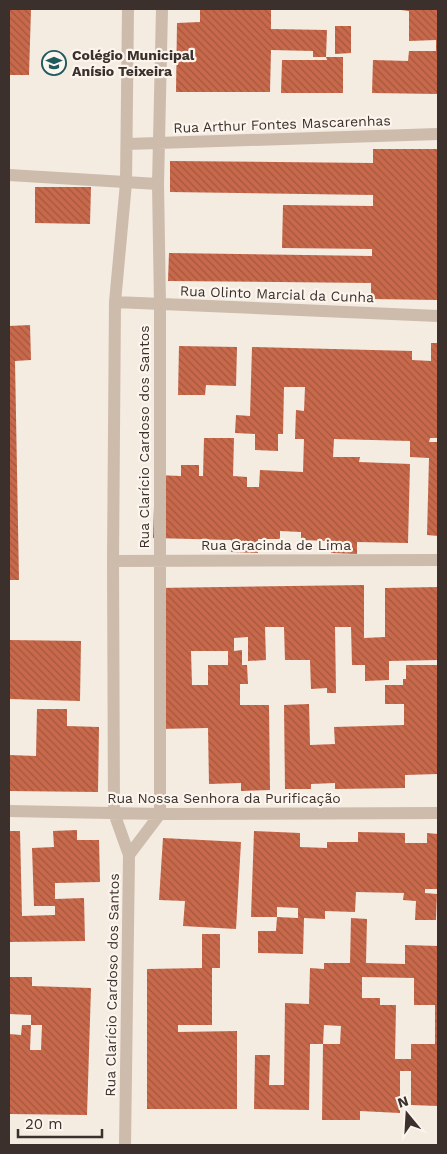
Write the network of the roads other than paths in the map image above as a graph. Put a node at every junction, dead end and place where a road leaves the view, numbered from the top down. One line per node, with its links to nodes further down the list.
1 (128, 9): 5 (street, Rua Clarício Cardoso dos Santos)
2 (162, 9): 4 (street, Rua Clarício Cardoso dos Santos)
3 (438, 134): 4 (street, Rua Arthur Fontes Mascarenhas)
4 (160, 143): 5 (street, Rua Arthur Fontes Mascarenhas); 8 (street, Rua Clarício Cardoso dos Santos)
5 (127, 144): 7 (street, Rua Clarício Cardoso dos Santos)
6 (9, 175): 7 (street)
7 (126, 183): 8 (street); 9 (street, Rua Clarício Cardoso dos Santos)
8 (158, 184): 10 (street, Rua Clarício Cardoso dos Santos)
9 (115, 302): 10 (street, Rua Olinto Marcial da Cunha); 13 (street, Rua Clarício Cardoso dos Santos)
10 (160, 304): 11 (street, Rua Olinto Marcial da Cunha); 14 (street, Rua Clarício Cardoso dos Santos)
11 (438, 316)
12 (438, 560): 14 (street, Rua Gracinda de Lima)
13 (113, 561): 14 (street, Rua Gracinda de Lima); 16 (street, Rua Clarício Cardoso dos Santos)
14 (159, 561): 18 (street, Rua Clarício Cardoso dos Santos)
15 (9, 811): 16 (street, Rua Nossa Senhora da Purificação)
16 (114, 813): 18 (street, Rua Nossa Senhora da Purificação); 19 (street, Rua Clarício Cardoso dos Santos)
17 (438, 813): 18 (street, Rua Nossa Senhora da Purificação)
18 (160, 814): 19 (street, Rua Clarício Cardoso dos Santos)
19 (129, 855): 20 (street, Rua Clarício Cardoso dos Santos)
20 (125, 1145)

